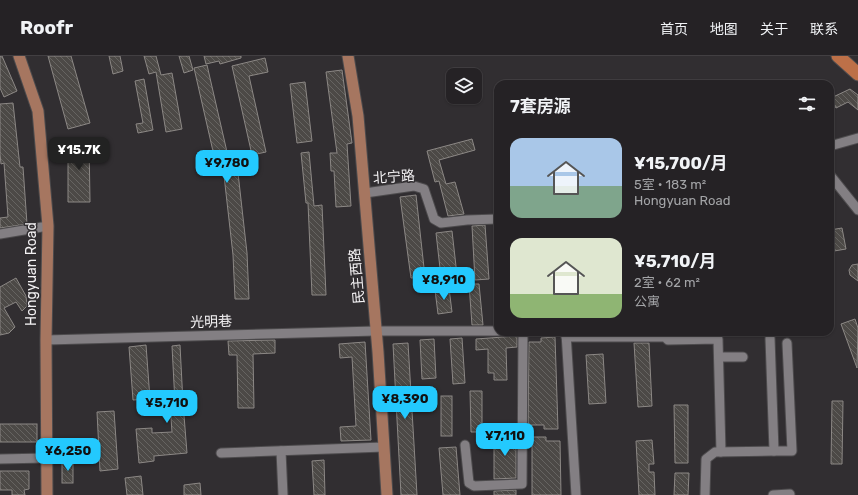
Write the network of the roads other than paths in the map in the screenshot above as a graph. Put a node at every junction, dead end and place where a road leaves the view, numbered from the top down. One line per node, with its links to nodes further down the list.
1 (18, 56): 11 (main road, Hongyuan Road)
2 (348, 56): 8 (main road, 民主西路)
3 (838, 56): 4 (highway)
4 (858, 74)
5 (858, 138): 6 (street)
6 (834, 145)
7 (834, 180): 9 (street)
8 (365, 193): 10 (street, 北宁路); 13 (main road, 民主西路)
9 (858, 210)
10 (494, 219)
11 (48, 226): 12 (street); 19 (main road, Hongyuan Road)
12 (0, 234)
13 (376, 331): 14 (street, 光明巷); 19 (street, 光明巷); 24 (main road, 民主西路)
14 (494, 331)
15 (522, 336): 23 (street)
16 (566, 336): 35 (street)
17 (631, 336): 21 (street)
18 (770, 338): 26 (street)
19 (46, 340): 29 (main road, Hongyuan Road)
20 (787, 343): 26 (street)
21 (719, 357): 22 (street); 27 (street)
22 (743, 357)
23 (465, 445)
24 (384, 447): 25 (street); 34 (main road, 民主西路)
25 (281, 451): 28 (street); 33 (street)
26 (774, 451): 27 (street)
27 (721, 452): 36 (street)
28 (221, 453)
29 (46, 458): 30 (street); 32 (main road, Hongyuan Road)
30 (0, 459)
31 (790, 494): 37 (street)
32 (46, 495)
33 (283, 495)
34 (387, 495)
35 (576, 495)
36 (705, 495)
37 (773, 495)

